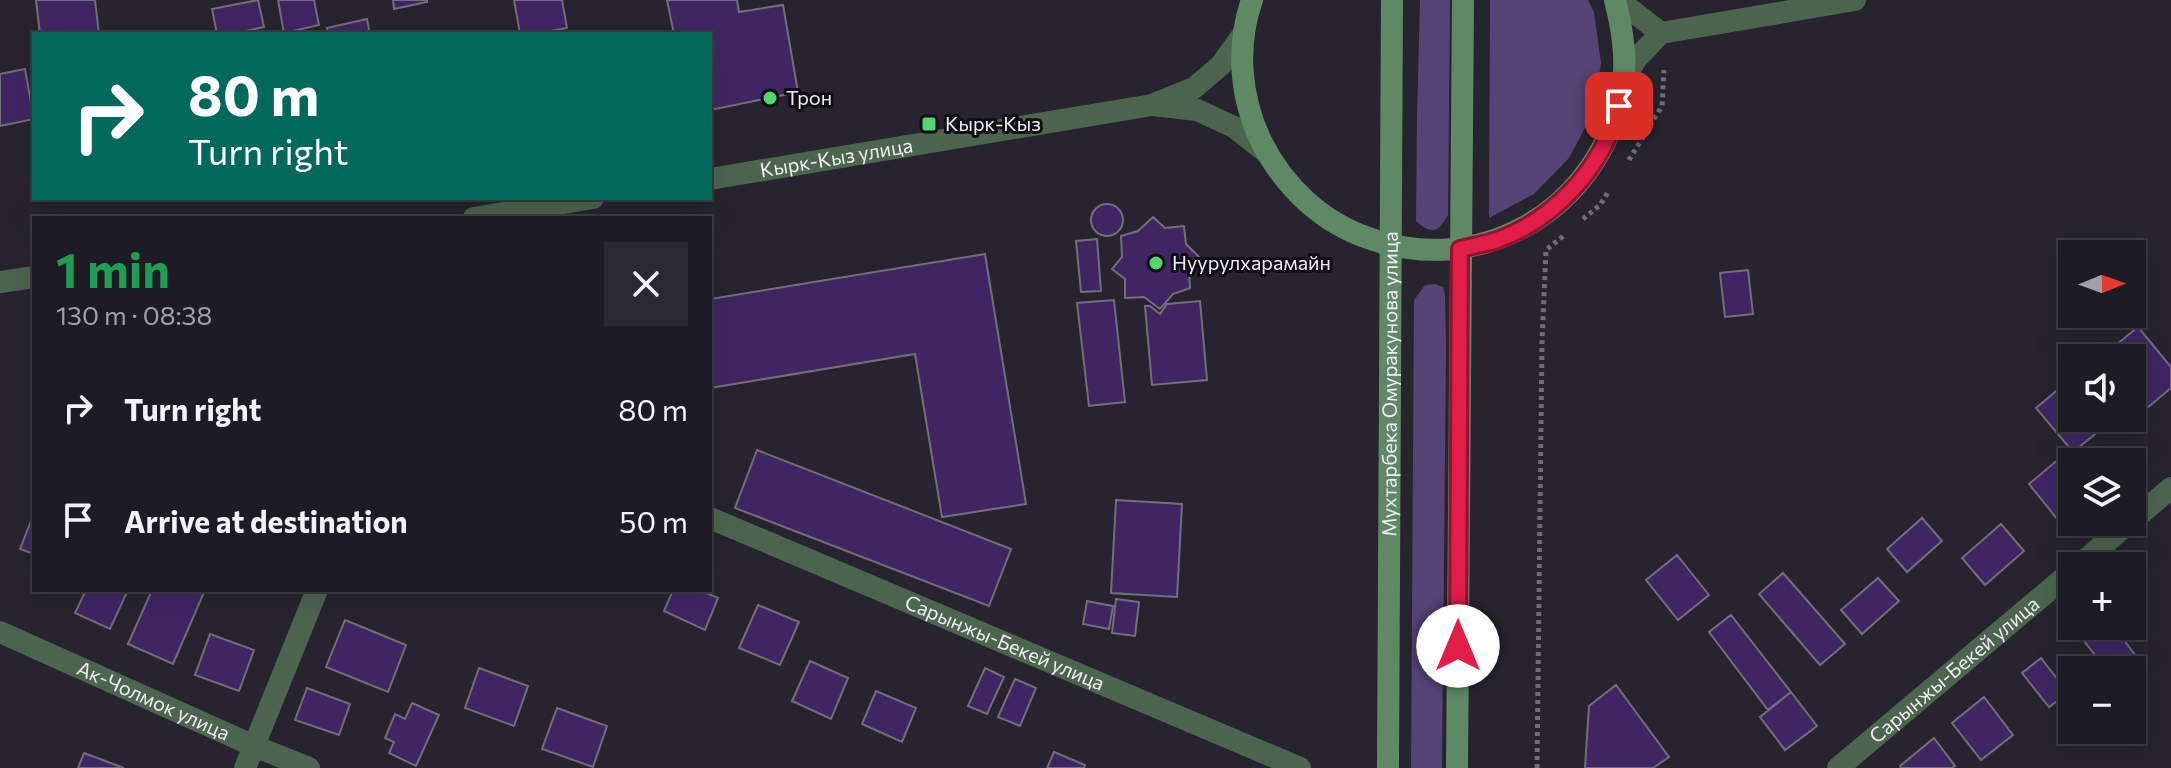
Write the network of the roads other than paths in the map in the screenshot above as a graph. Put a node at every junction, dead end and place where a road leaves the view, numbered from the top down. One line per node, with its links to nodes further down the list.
1 (1252, 0): 6 (main road)
2 (1392, 0): 14 (main road, Мухтарбека Омуракунова улица)
3 (1463, 0): 15 (main road)
4 (1617, 0): 7 (street); 8 (main road)
5 (1855, 0): 7 (street)
6 (1244, 33): 9 (street, Кырк-Кыз улица); 10 (main road)
7 (1661, 33): 8 (street)
8 (1622, 82): 15 (main road)
9 (1152, 105): 10 (street, Кырк-Кыз улица); 11 (street, Кырк-Кыз улица)
10 (1267, 153): 14 (main road)
11 (712, 179)
12 (581, 200): 13 (street)
13 (486, 216)
14 (1389, 246): 15 (main road); 30 (main road, Мухтарбека Омуракунова улица)
15 (1460, 249): 31 (main road)
16 (32, 277): 17 (street)
17 (0, 282)
18 (2171, 488): 19 (street)
19 (2146, 509)
20 (712, 519): 29 (street, Сарынжы-Бекей улица)
21 (2113, 536): 22 (street)
22 (2094, 552)
23 (2058, 583): 32 (street, Сарынжы-Бекей улица)
24 (316, 592): 26 (street)
25 (0, 632): 26 (street, Ак-Чолмок улица)
26 (254, 746): 27 (street); 28 (street, Ак-Чолмок улица)
27 (245, 768)
28 (309, 768)
29 (1300, 768)
30 (1388, 768)
31 (1457, 768)
32 (1838, 768)

